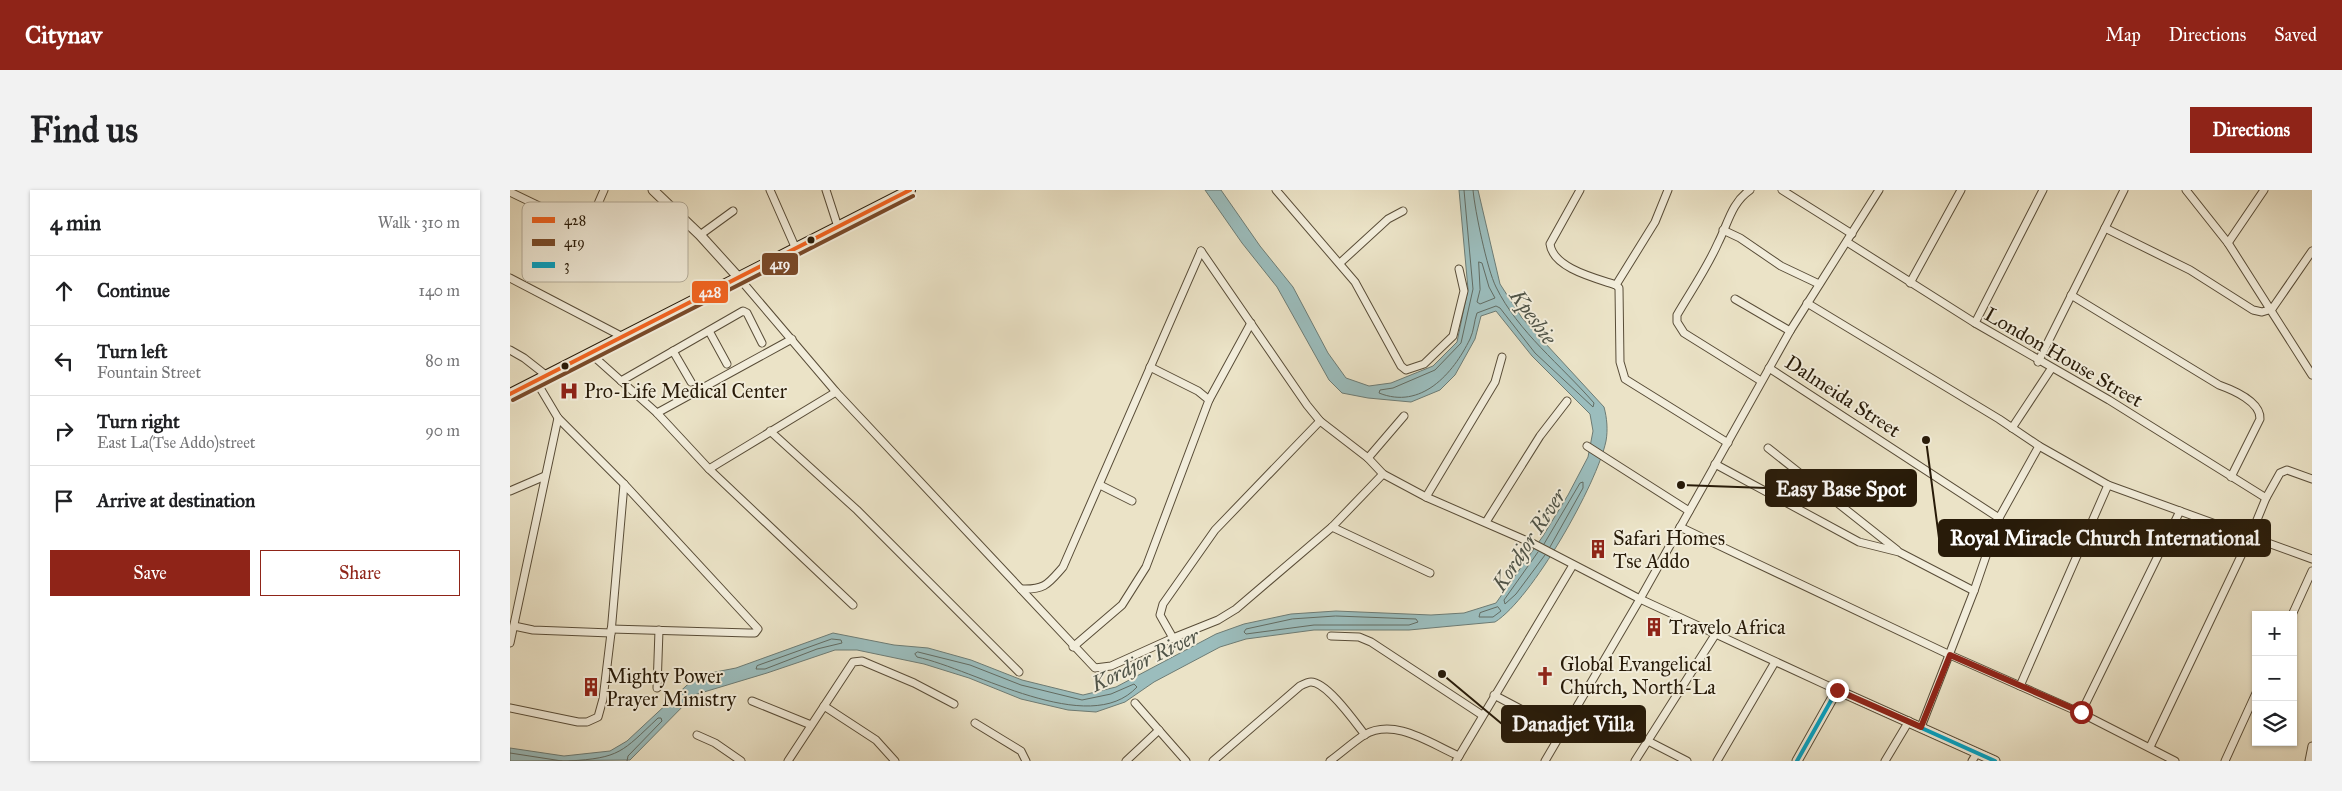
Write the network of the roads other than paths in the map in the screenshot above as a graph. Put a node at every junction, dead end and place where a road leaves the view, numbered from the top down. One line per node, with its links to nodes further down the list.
1 (604, 190): 19 (street)
2 (653, 190): 20 (street)
3 (770, 190): 31 (street)
4 (826, 190): 24 (street)
5 (910, 190): 24 (main road)
6 (1276, 190): 33 (street)
7 (1580, 190): 38 (street)
8 (1668, 190): 38 (street)
9 (1750, 190): 26 (street)
10 (1782, 190): 27 (street)
11 (1879, 190): 27 (street)
12 (1962, 190): 37 (street)
13 (2042, 190): 45 (street)
14 (2124, 190): 25 (street)
15 (2186, 190): 30 (street)
16 (2264, 190): 30 (street)
17 (510, 192): 18 (street)
18 (531, 202)
19 (599, 202)
20 (666, 202)
21 (733, 210): 28 (street)
22 (1403, 211): 33 (street)
23 (688, 224): 28 (street)
24 (838, 227): 31 (main road)
25 (2105, 228): 40 (street); 43 (street)
26 (1723, 230): 39 (street); 64 (street)
27 (1852, 234): 29 (street)
28 (700, 235): 36 (street)
29 (1847, 242): 37 (street, London House Street); 39 (street)
30 (2228, 243): 43 (street)
31 (796, 249): 36 (main road)
32 (2312, 251): 43 (street)
33 (1340, 264): 34 (street)
34 (1460, 269)
35 (510, 278): 48 (street)
36 (739, 278): 48 (main road); 49 (street)
37 (1910, 283): 45 (street, London House Street)
38 (1616, 284): 76 (street)
39 (1818, 284): 42 (street)
40 (2071, 295): 55 (street); 85 (street)
41 (1735, 299): 47 (street)
42 (1808, 303): 47 (street); 74 (street)
43 (2272, 309): 60 (street)
44 (1250, 323): 57 (street); 68 (street); 73 (street)
45 (1974, 324): 55 (street, London House Street)
46 (709, 331): 50 (street); 52 (street); 56 (street)
47 (1790, 331): 58 (street)
48 (623, 338): 53 (main road)
49 (792, 339): 66 (street); 70 (street)
50 (762, 343)
51 (510, 350): 61 (street)
52 (673, 351): 63 (street); 65 (street)
53 (591, 354): 61 (main road); 63 (street)
54 (1502, 357): 91 (street)
55 (2038, 362): 59 (street, London House Street)
56 (727, 364)
57 (1150, 367): 68 (street); 88 (street)
58 (1769, 368): 64 (street); 96 (street, Dalmeida Street)
59 (2051, 369): 74 (street); 85 (street, London House Street)
60 (2311, 372)
61 (547, 376): 62 (main road)
62 (536, 381): 67 (main road); 72 (street)
63 (621, 381): 70 (street)
64 (1761, 381): 76 (street)
65 (691, 382)
66 (836, 392): 75 (street); 106 (street)
67 (510, 394)
68 (1209, 400): 119 (street)
69 (1567, 401): 97 (street)
70 (657, 413): 82 (street)
71 (1404, 416): 80 (street)
72 (558, 418): 84 (street); 87 (street)
73 (1320, 421): 80 (street); 117 (street)
74 (2012, 428): 78 (street)
75 (770, 431): 82 (street); 122 (street)
76 (1728, 443): 81 (street)
77 (1588, 446): 94 (street)
78 (2039, 446): 89 (street); 96 (street)
79 (1768, 448): 101 (street)
80 (1368, 458): 83 (street)
81 (1716, 464): 94 (street); 101 (street)
82 (709, 469): 110 (street)
83 (1383, 474): 91 (street); 98 (street)
84 (545, 476): 90 (street); 109 (street)
85 (2231, 477): 92 (street, London House Street)
86 (2312, 479): 92 (street)
87 (624, 484): 113 (street); 114 (street)
88 (1100, 485): 93 (street); 106 (street)
89 (2108, 485): 95 (street); 123 (street)
90 (510, 491)
91 (1426, 496): 97 (street)
92 (2266, 498): 100 (street)
93 (1132, 501)
94 (1689, 511): 99 (street)
95 (2180, 511): 100 (street); 133 (street)
96 (1999, 518): 107 (street)
97 (1486, 522): 103 (street)
98 (1332, 527): 105 (street); 117 (street)
99 (1680, 527): 108 (street); 120 (street)
100 (2250, 536): 102 (street); 145 (street)
101 (1899, 552): 107 (street)
102 (2312, 559)
103 (1573, 565): 108 (street); 126 (street)
104 (2312, 571): 111 (street)
105 (1430, 573)
106 (1021, 590): 119 (street)
107 (1974, 591): 120 (street)
108 (1640, 599): 115 (street); 140 (street)
109 (514, 604): 112 (street)
110 (853, 605)
111 (2294, 611)
112 (514, 626): 114 (street); 118 (street)
113 (659, 630): 114 (street); 124 (street)
114 (611, 631): 132 (street)
115 (1715, 635): 121 (street); 143 (street)
116 (1331, 636): 134 (street)
117 (1173, 638): 119 (street)
118 (510, 643)
119 (1074, 647)
120 (1950, 655): 123 (street); 138 (street)
121 (1776, 662): 125 (street); 159 (street)
122 (1019, 672)
123 (2020, 686): 133 (street)
124 (657, 688)
125 (1837, 690): 135 (street); 160 (street)
126 (1494, 695): 134 (street); 140 (street)
127 (752, 701): 137 (street)
128 (2252, 701): 164 (street)
129 (1134, 703): 139 (street)
130 (954, 704): 131 (street)
131 (824, 706): 137 (street); 150 (street)
132 (510, 708)
133 (2081, 712): 145 (street)
134 (1482, 715): 147 (street)
135 (1909, 721): 138 (street); 161 (street)
136 (975, 723): 151 (street)
137 (811, 725): 149 (street)
138 (1921, 727): 146 (street)
139 (1159, 730): 152 (street); 153 (street)
140 (1562, 731): 156 (street)
141 (697, 735): 148 (street)
142 (1365, 735): 147 (street); 154 (street); 155 (street)
143 (1648, 741): 157 (street); 158 (street)
144 (2312, 746): 165 (street)
145 (2150, 747): 163 (street)
146 (1974, 757): 162 (street)
147 (1457, 759)
148 (742, 761)
149 (788, 761)
150 (895, 761)
151 (1026, 761)
152 (1126, 761)
153 (1186, 761)
154 (1212, 761)
155 (1330, 761)
156 (1544, 761)
157 (1635, 761)
158 (1687, 761)
159 (1717, 761)
160 (1797, 761)
161 (1885, 761)
162 (1995, 761)
163 (2175, 761)
164 (2225, 761)
165 (2309, 761)

